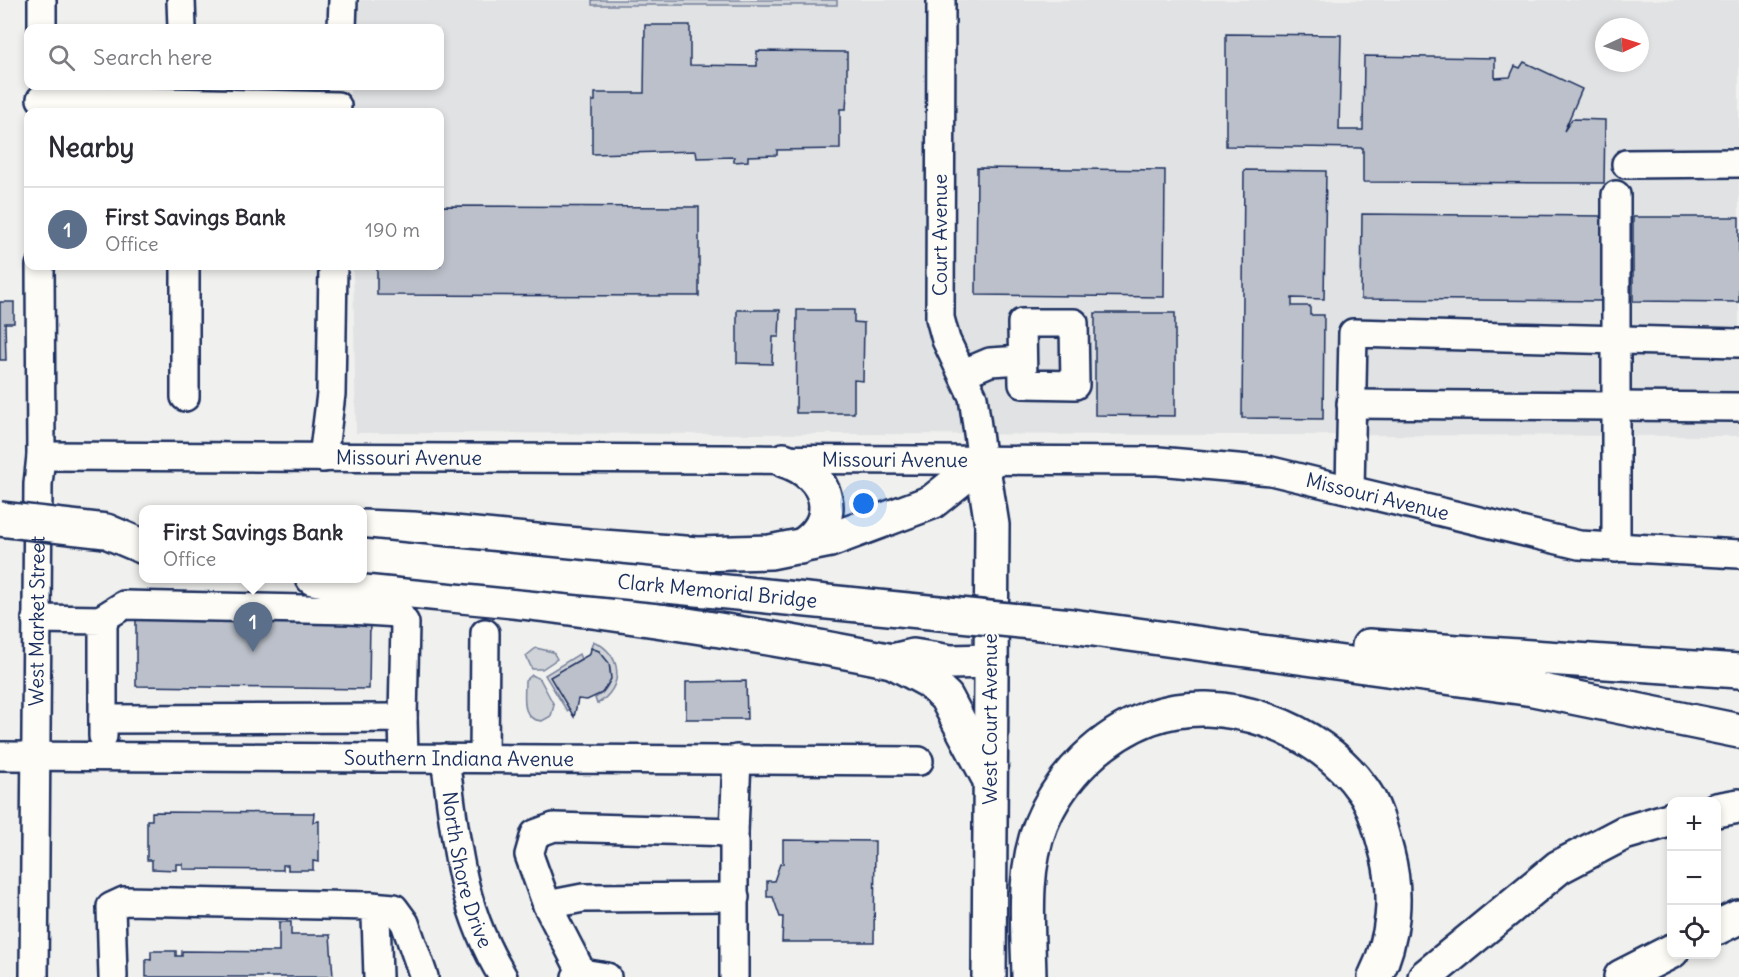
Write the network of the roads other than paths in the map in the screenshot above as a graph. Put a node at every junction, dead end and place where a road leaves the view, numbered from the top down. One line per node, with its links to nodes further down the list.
1 (42, 0): 5 (street)
2 (181, 0): 6 (street)
3 (343, 0): 7 (street)
4 (941, 0): 20 (street, Court Avenue)
5 (42, 24)
6 (182, 24)
7 (342, 24)
8 (41, 99): 9 (street)
9 (184, 100): 10 (street)
10 (338, 101)
11 (1739, 163): 12 (street)
12 (1626, 164)
13 (1616, 195): 17 (street)
14 (40, 270): 25 (street, West Market Street)
15 (185, 270): 21 (street)
16 (333, 270): 26 (street)
17 (1616, 339): 18 (street); 22 (street); 23 (street)
18 (1739, 343)
19 (1022, 360): 20 (street)
20 (964, 373): 28 (street, Court Avenue)
21 (185, 397)
22 (1351, 404): 23 (street); 29 (street)
23 (1616, 407): 24 (street); 37 (street)
24 (1739, 407)
25 (40, 456): 26 (street, Missouri Avenue); 41 (street, West Market Street)
26 (323, 458): 27 (street, Missouri Avenue)
27 (784, 460): 28 (street, Missouri Avenue); 36 (main road)
28 (982, 462): 29 (street, Missouri Avenue); 36 (main road); 46 (main road, West Court Avenue)
29 (1350, 490): 37 (street, Missouri Avenue)
30 (0, 519): 33 (main road, bridge)
31 (367, 527): 36 (main road)
32 (139, 528): 33 (main road)
33 (106, 531): 34 (main road); 35 (main road)
34 (139, 534)
35 (139, 545)
36 (800, 547)
37 (1616, 548): 38 (street, Missouri Avenue)
38 (1739, 554)
39 (367, 556): 43 (main road, Clark Memorial Bridge, bridge)
40 (339, 583): 45 (main road)
41 (36, 619): 42 (street); 52 (street, West Market Street)
42 (100, 620): 48 (street); 49 (street)
43 (1071, 626): 47 (main road); 50 (main road)
44 (485, 633): 56 (street)
45 (892, 661): 46 (main road); 59 (main road)
46 (991, 661): 59 (main road, West Court Avenue)
47 (1739, 671)
48 (403, 718): 49 (street); 54 (street)
49 (103, 719): 53 (street)
50 (1734, 730)
51 (0, 756): 52 (street, Southern Indiana Avenue)
52 (35, 756): 53 (street, Southern Indiana Avenue); 69 (street, West Market Street)
53 (103, 756): 54 (street, Southern Indiana Avenue)
54 (404, 758): 55 (street, Southern Indiana Avenue)
55 (446, 758): 56 (street, Southern Indiana Avenue); 73 (street, North Shore Drive)
56 (484, 758): 57 (street, Southern Indiana Avenue)
57 (737, 759): 58 (street, Southern Indiana Avenue); 63 (street)
58 (919, 760)
59 (990, 781): 75 (main road, West Court Avenue)
60 (1739, 806): 61 (main road)
61 (1721, 809)
62 (1667, 820): 78 (main road)
63 (734, 832): 64 (street); 65 (street)
64 (735, 897): 65 (street); 74 (street)
65 (547, 905): 68 (street)
66 (371, 906): 70 (street); 71 (street); 72 (street)
67 (1667, 953): 79 (main road)
68 (588, 976)
69 (34, 977)
70 (112, 977)
71 (378, 977)
72 (424, 977)
73 (503, 977)
74 (734, 977)
75 (989, 977)
76 (1029, 977): 77 (main road)
77 (1375, 977)
78 (1425, 977)
79 (1620, 977)

